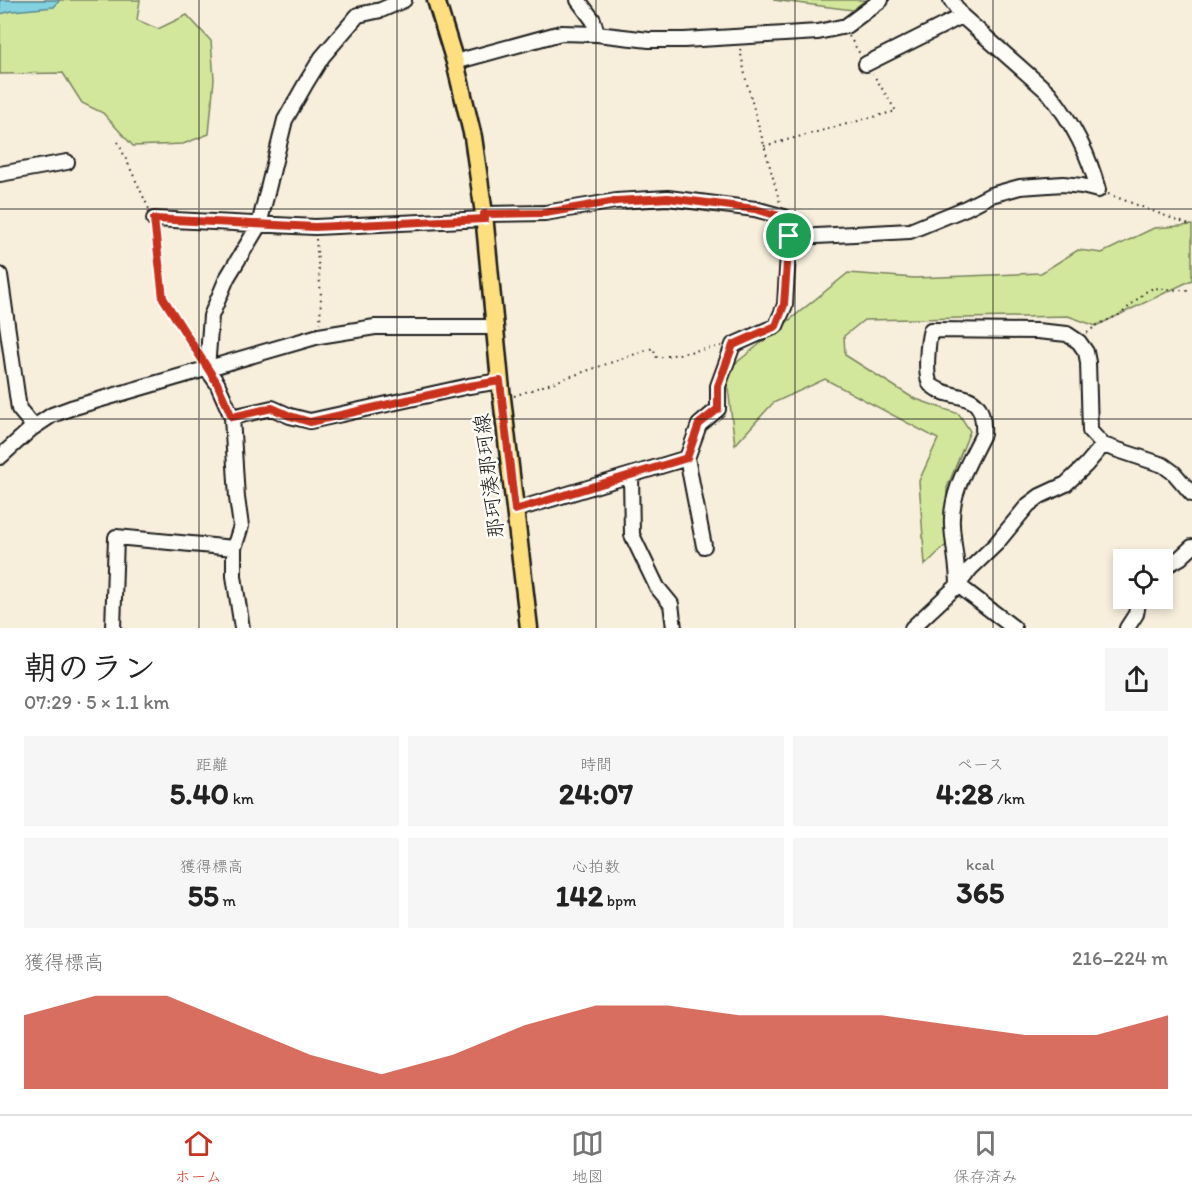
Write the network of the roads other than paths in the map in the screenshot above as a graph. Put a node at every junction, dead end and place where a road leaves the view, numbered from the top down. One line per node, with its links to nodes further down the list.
1 (404, 0): 14 (street)
2 (436, 0): 8 (main road, 那珂湊那珂線)
3 (579, 0): 7 (street)
4 (881, 0): 7 (street)
5 (951, 0): 6 (street)
6 (962, 16): 9 (street); 15 (street)
7 (597, 34): 8 (street)
8 (455, 62): 12 (main road, 那珂湊那珂線)
9 (866, 64)
10 (67, 162): 11 (street)
11 (0, 174)
12 (485, 217): 14 (street); 15 (street); 17 (main road, 那珂湊那珂線)
13 (154, 219): 14 (street)
14 (259, 225): 18 (street)
15 (789, 236): 24 (street)
16 (0, 275): 21 (street)
17 (496, 327): 18 (street); 19 (main road, 那珂湊那珂線)
18 (207, 369): 20 (street); 21 (street)
19 (500, 381): 20 (street); 27 (main road, 那珂湊那珂線)
20 (232, 417): 30 (street)
21 (34, 427): 23 (street)
22 (1103, 446): 26 (street); 32 (street); 32 (street)
23 (0, 457)
24 (687, 458): 25 (street); 28 (street)
25 (631, 476): 27 (street); 37 (street)
26 (1192, 494)
27 (515, 510): 36 (main road, 那珂湊那珂線)
28 (704, 546)
29 (1192, 547): 31 (street)
30 (234, 548): 34 (street); 35 (street)
31 (1173, 562)
32 (958, 585): 38 (street); 39 (street)
33 (1137, 609): 40 (street)
34 (112, 628)
35 (242, 628)
36 (529, 628)
37 (674, 628)
38 (912, 628)
39 (1014, 628)
40 (1127, 628)

